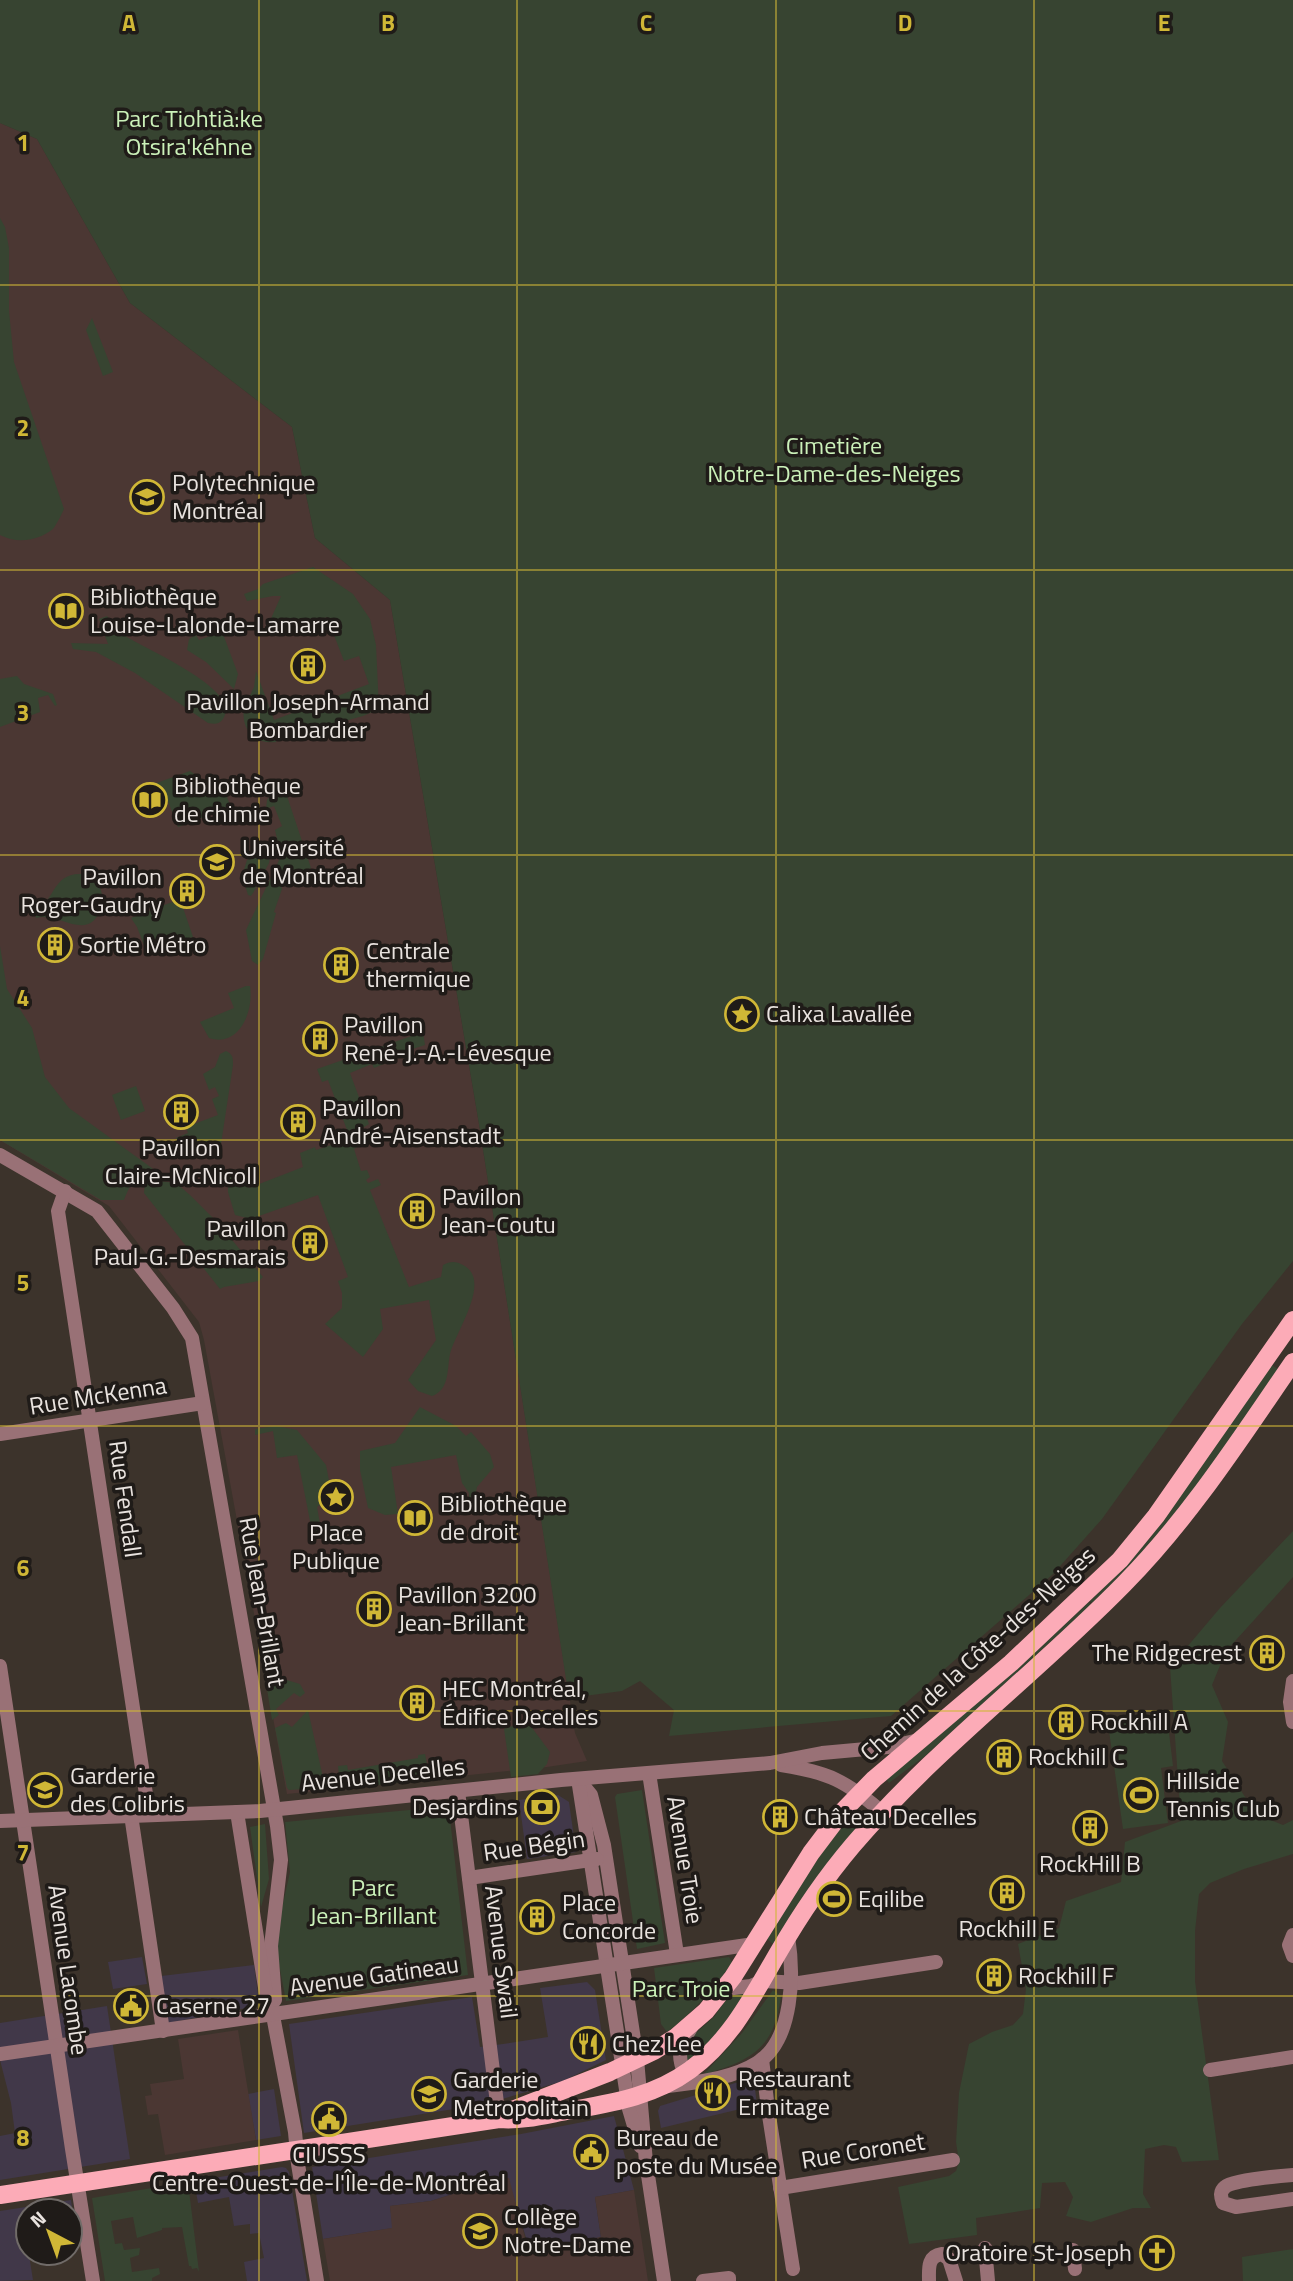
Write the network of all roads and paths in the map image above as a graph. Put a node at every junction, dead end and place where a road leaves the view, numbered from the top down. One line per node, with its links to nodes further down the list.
1 (0, 1155): 2 (street, Rue Jean-Brillant)
2 (65, 1191): 6 (street, Rue Jean-Brillant); 7 (street, Rue Fendall)
3 (1293, 1320): 4 (main road, Chemin de la Côte-des-Neiges)
4 (1274, 1346): 5 (street); 12 (main road, Chemin de la Côte-des-Neiges)
5 (1293, 1361): 20 (main road, Chemin de la Côte-des-Neiges)
6 (203, 1403): 7 (street, Rue McKenna); 18 (street, Rue Jean-Brillant)
7 (91, 1421): 8 (street, Rue McKenna); 21 (street, Rue Fendall)
8 (0, 1434)
9 (0, 1666): 23 (street, Avenue Lacombe)
10 (1293, 1681): 11 (street)
11 (1293, 1722)
12 (920, 1739): 13 (street, Avenue Decelles); 17 (main road, Chemin de la Côte-des-Neiges)
13 (770, 1763): 14 (street, Avenue Decelles); 17 (street, Avenue Decelles)
14 (649, 1773): 15 (street, Avenue Decelles); 33 (street, Avenue Troie)
15 (578, 1779): 16 (street, Avenue Decelles); 25 (street); 26 (street)
16 (458, 1791): 18 (street, Avenue Decelles); 27 (street, Avenue Swail)
17 (860, 1793): 20 (street, Avenue Decelles); 32 (main road, Chemin de la Côte-des-Neiges)
18 (275, 1809): 19 (street, Avenue Decelles); 28 (street, Rue Jean-Brillant)
19 (237, 1812): 21 (street, Avenue Decelles); 29 (street)
20 (882, 1812): 31 (main road, Chemin de la Côte-des-Neiges)
21 (149, 1814): 22 (street, Avenue Decelles)
22 (131, 1815): 23 (street, Avenue Decelles); 43 (street)
23 (23, 1820): 24 (street, Avenue Decelles); 44 (street, Avenue Lacombe)
24 (0, 1821)
25 (606, 1858): 26 (street, Rue Bégin); 36 (street)
26 (590, 1860): 27 (street, Rue Bégin); 36 (street)
27 (469, 1878): 39 (street, Avenue Swail)
28 (277, 1896): 29 (street); 41 (street, Rue Jean-Brillant)
29 (255, 1923): 41 (street)
30 (1293, 1935): 34 (street)
31 (788, 1936): 37 (main road, Chemin de la Côte-des-Neiges); 38 (street)
32 (754, 1944): 33 (street, Avenue Gatineau); 40 (main road, Chemin de la Côte-des-Neiges)
33 (677, 1954): 36 (street, Avenue Gatineau)
34 (1293, 1956)
35 (936, 1962): 38 (street)
36 (615, 1964): 39 (street, Avenue Gatineau); 48 (street)
37 (763, 1981): 38 (street); 40 (street); 50 (main road, Chemin de la Côte-des-Neiges)
38 (790, 1983): 47 (street)
39 (481, 1984): 41 (street, Avenue Gatineau); 53 (street, Avenue Swail)
40 (724, 1989): 42 (main road, Chemin de la Côte-des-Neiges)
41 (272, 2009): 43 (street, Avenue Gatineau); 54 (street)
42 (693, 2023): 48 (main road, Chemin de la Côte-des-Neiges); 50 (street, Chemin de la Côte-des-Neiges)
43 (163, 2031): 44 (street, Avenue Gatineau)
44 (57, 2047): 45 (street, Avenue Gatineau); 58 (street, Avenue Lacombe)
45 (0, 2054)
46 (1293, 2057): 49 (street)
47 (762, 2059): 51 (street, Chemin de la Côte-des-Neiges); 59 (street)
48 (629, 2063): 52 (street); 53 (main road, Chemin de la Côte-des-Neiges)
49 (1210, 2070)
50 (685, 2074): 51 (main road, Chemin de la Côte-des-Neiges)
51 (665, 2086): 52 (main road, Chemin de la Côte-des-Neiges)
52 (634, 2098): 53 (main road, Chemin de la Côte-des-Neiges); 69 (street)
53 (499, 2119): 54 (main road, Chemin de la Côte-des-Neiges)
54 (297, 2150): 58 (main road, Chemin de la Côte-des-Neiges); 68 (street)
55 (953, 2160): 59 (street, Rue Coronet)
56 (1293, 2175): 57 (street)
57 (1245, 2182): 62 (street); 62 (street)
58 (78, 2183): 60 (main road, Chemin de la Côte-des-Neiges); 67 (street, Avenue Lacombe)
59 (780, 2188): 65 (street)
60 (0, 2195)
61 (1293, 2199): 62 (street)
62 (1248, 2205)
63 (985, 2248): 74 (street)
64 (1073, 2250): 66 (street)
65 (793, 2269)
66 (1075, 2269)
67 (93, 2281)
68 (317, 2281)
69 (664, 2281)
70 (704, 2281): 71 (street)
71 (729, 2281)
72 (929, 2281): 73 (street)
73 (956, 2281)
74 (988, 2281)

